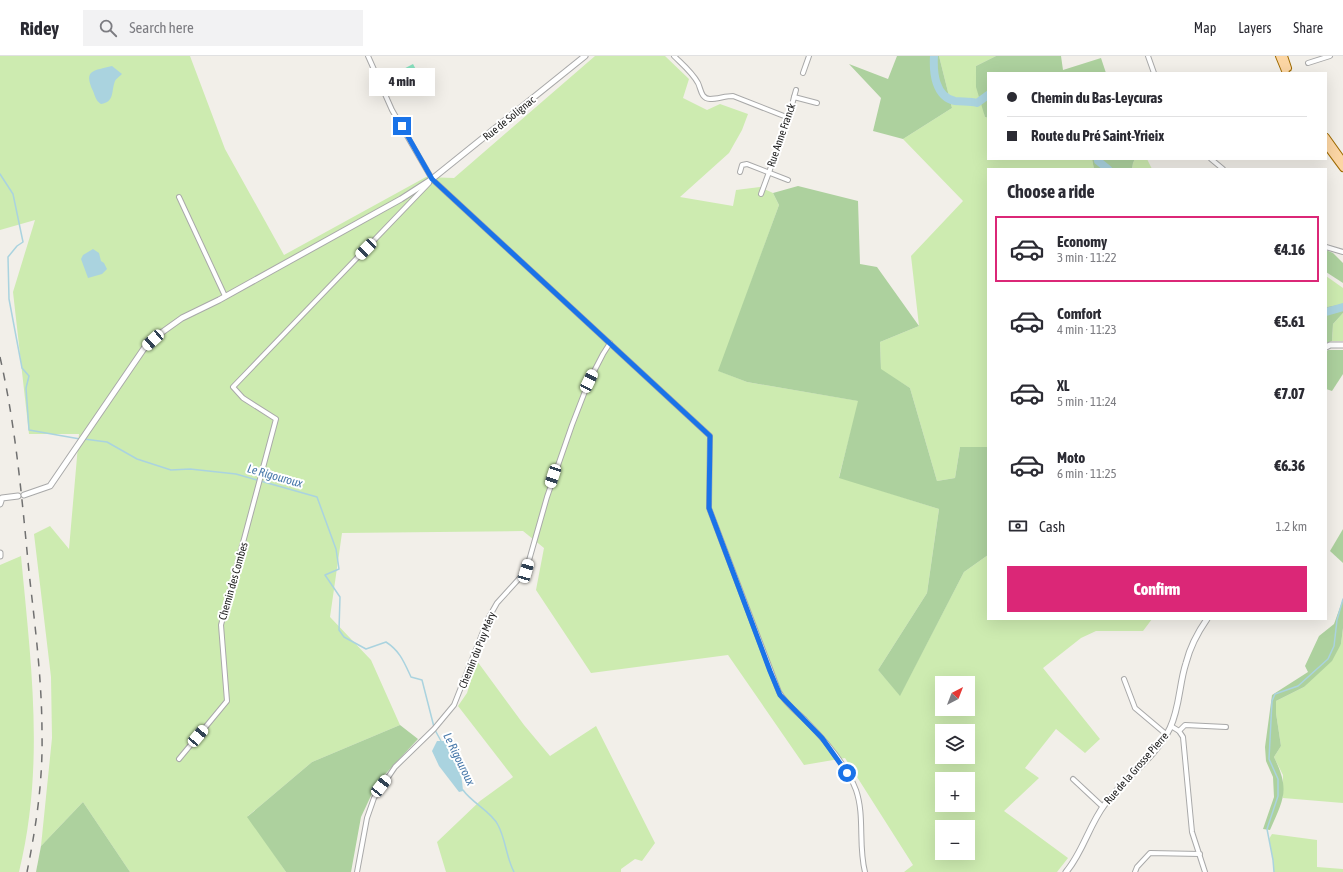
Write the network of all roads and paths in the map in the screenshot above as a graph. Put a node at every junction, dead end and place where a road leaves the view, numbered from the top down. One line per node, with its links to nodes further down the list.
1 (368, 56): 26 (street)
2 (585, 56): 26 (street, Rue de Solignac)
3 (674, 56): 17 (street)
4 (809, 56): 13 (street)
5 (1148, 56): 10 (street)
6 (1279, 56): 11 (main road)
7 (1284, 56): 12 (main road)
8 (1330, 56): 9 (street)
9 (1308, 63)
10 (1154, 72)
11 (1286, 72)
12 (1290, 72)
13 (803, 73)
14 (796, 90): 15 (street, Rue Anne Franck)
15 (794, 97): 16 (street, Rue Anne Franck); 17 (street, Rue Anne Franck)
16 (817, 103)
17 (789, 118): 25 (street, Rue Anne Franck)
18 (1327, 139): 21 (main road)
19 (1327, 146): 23 (main road)
20 (1211, 160): 22 (street)
21 (1343, 161)
22 (1222, 168)
23 (1343, 168)
24 (740, 172): 25 (street, Rue Anne Franck)
25 (768, 172): 27 (street, Rue Anne Franck); 28 (street, Rue Anne Franck)
26 (432, 179): 32 (street, Rue de Solignac); 33 (street); 47 (street, Chemin des Combes)
27 (788, 180)
28 (761, 194)
29 (179, 197): 32 (street)
30 (1327, 247): 31 (street)
31 (1343, 252)
32 (225, 296): 36 (street, Rue de Solignac)
33 (610, 344): 51 (street, Chemin du Puy Méry); 52 (street)
34 (1343, 345): 35 (street)
35 (1327, 346)
36 (24, 495)
37 (18, 496): 38 (street)
38 (0, 504)
39 (0, 553): 40 (street)
40 (0, 556)
41 (1206, 620): 43 (street, Rue de la Grosse Pierre)
42 (1124, 679): 46 (street)
43 (1171, 726): 45 (street); 46 (street, Rue de la Grosse Pierre)
44 (1226, 727): 45 (street)
45 (1179, 731): 50 (street)
46 (1167, 734): 49 (street, Rue de la Grosse Pierre)
47 (179, 759)
48 (1073, 779): 49 (street)
49 (1103, 807): 53 (street, Rue de la Grosse Pierre)
50 (1200, 854): 54 (street); 55 (street)
51 (356, 872)
52 (865, 872)
53 (1066, 872)
54 (1136, 872)
55 (1205, 872)

